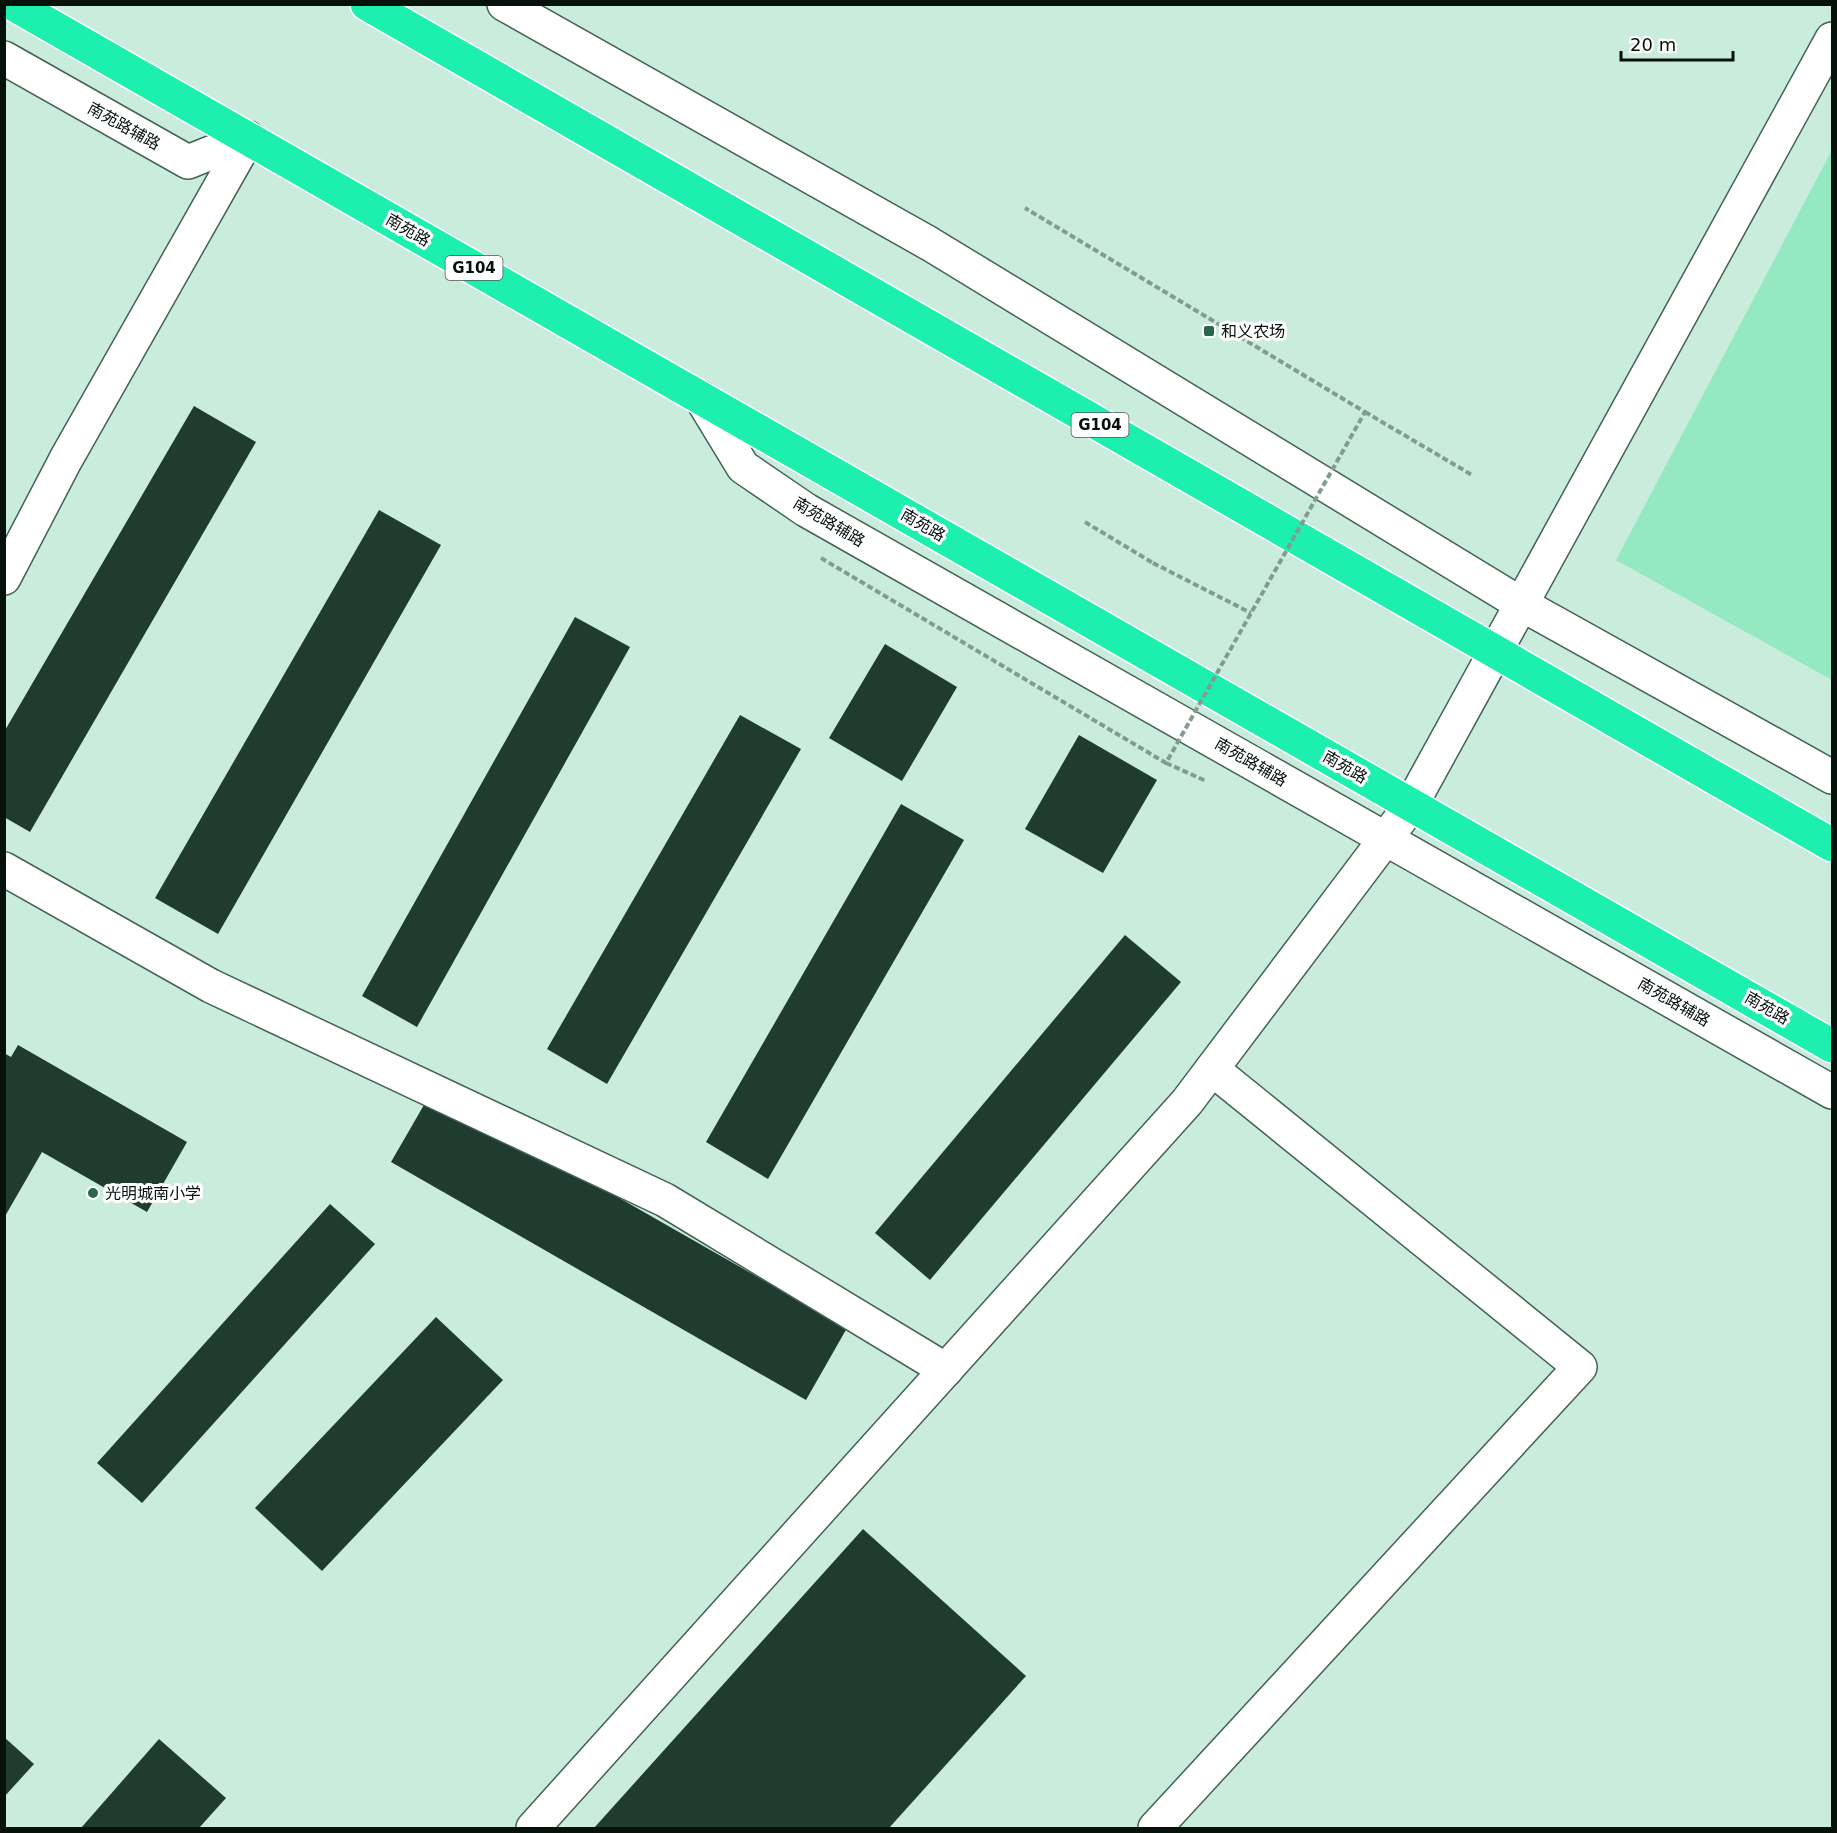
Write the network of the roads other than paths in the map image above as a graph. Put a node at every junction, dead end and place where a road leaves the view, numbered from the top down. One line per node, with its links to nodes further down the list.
1 (14, 4): 6 (highway, 南苑路 / G104)
2 (368, 4): 10 (highway, G104)
3 (504, 4): 9 (street)
4 (1833, 39): 9 (street)
5 (4, 58): 6 (street, 南苑路辅路)
6 (248, 138): 7 (highway, 南苑路 / G104); 8 (street)
7 (701, 398): 12 (highway, 南苑路 / G104); 13 (street, 南苑路辅路)
8 (4, 578)
9 (1521, 604): 10 (street); 11 (street)
10 (1494, 651): 12 (street); 14 (highway, G104)
11 (1833, 777)
12 (1411, 805): 13 (street); 16 (highway, 南苑路 / G104)
13 (1386, 839): 17 (street); 18 (street, 南苑路辅路)
14 (1833, 844)
15 (4, 869): 19 (street)
16 (1833, 1046)
17 (1212, 1069): 19 (street); 21 (street)
18 (1833, 1092)
19 (946, 1370): 20 (street)
20 (533, 1828)
21 (1155, 1828)

